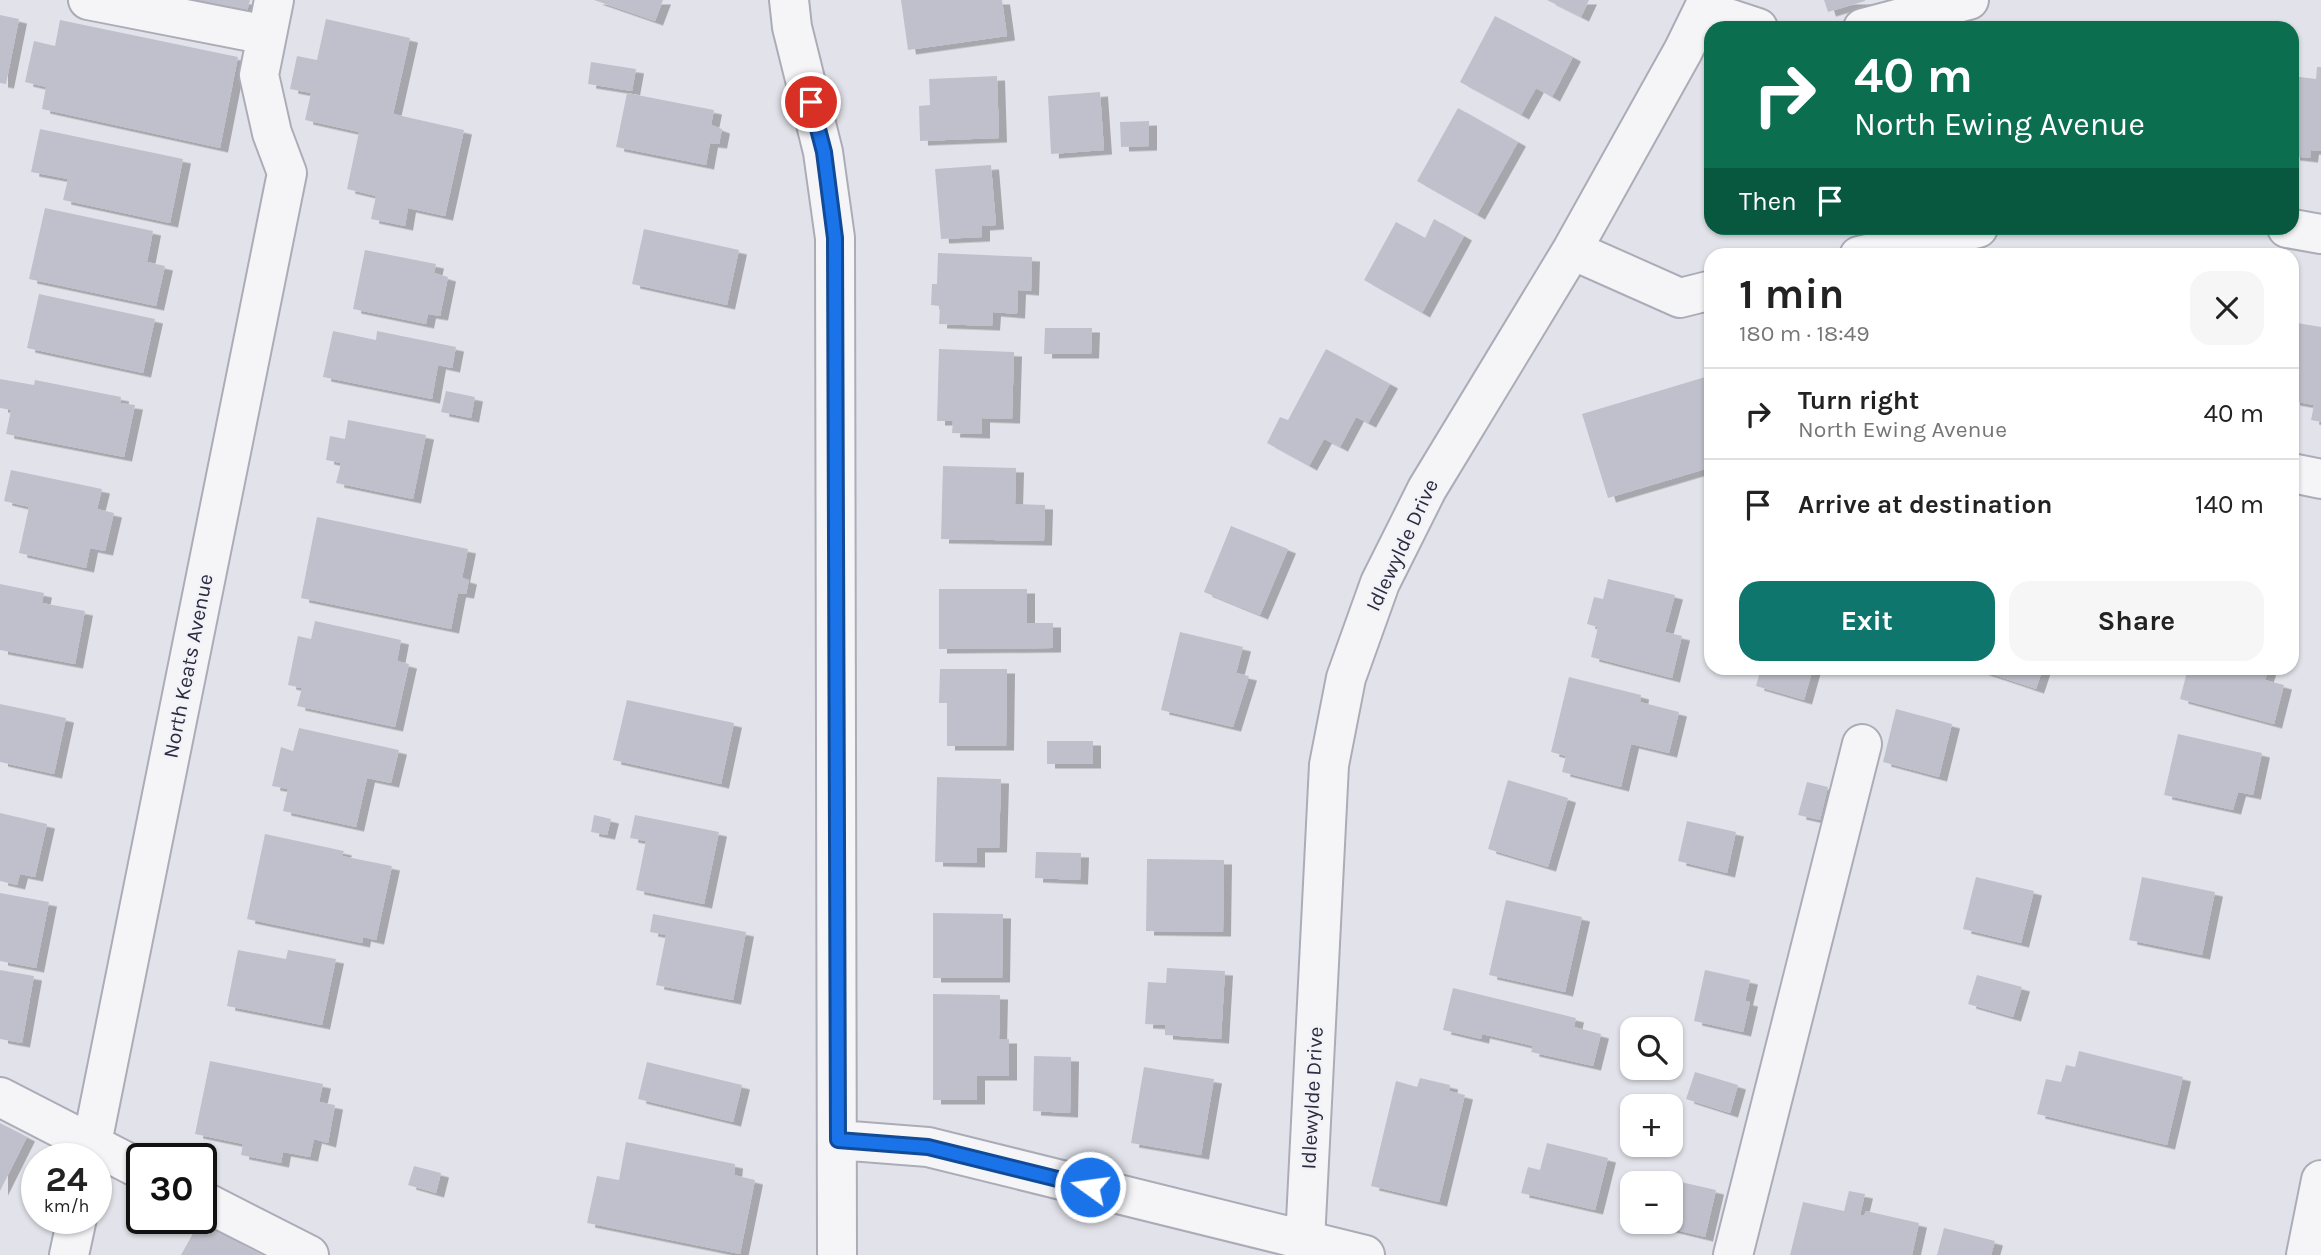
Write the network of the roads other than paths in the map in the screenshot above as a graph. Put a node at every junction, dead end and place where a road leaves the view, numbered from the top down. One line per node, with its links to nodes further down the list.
1 (88, 0): 5 (street)
2 (789, 0): 18 (street)
3 (1969, 0): 7 (street)
4 (1705, 5): 6 (street); 12 (street, Idlewylde Drive)
5 (270, 18): 20 (street, North Keats Avenue)
6 (1742, 21)
7 (1890, 21)
8 (2299, 230): 9 (street)
9 (2321, 234)
10 (1948, 235): 11 (street)
11 (1892, 248)
12 (1572, 250): 13 (street); 24 (street, Idlewylde Drive)
13 (1704, 292)
14 (2299, 474): 15 (street)
15 (2321, 479)
16 (1862, 744): 29 (street)
17 (0, 1097): 19 (street)
18 (838, 1140): 24 (street); 27 (street)
19 (77, 1143)
20 (92, 1143)
21 (2321, 1180): 30 (street)
22 (217, 1208): 26 (street)
23 (73, 1234): 25 (street)
24 (1305, 1241): 28 (street)
25 (69, 1255)
26 (309, 1255)
27 (837, 1255)
28 (1365, 1255)
29 (1733, 1255)
30 (2306, 1255)

